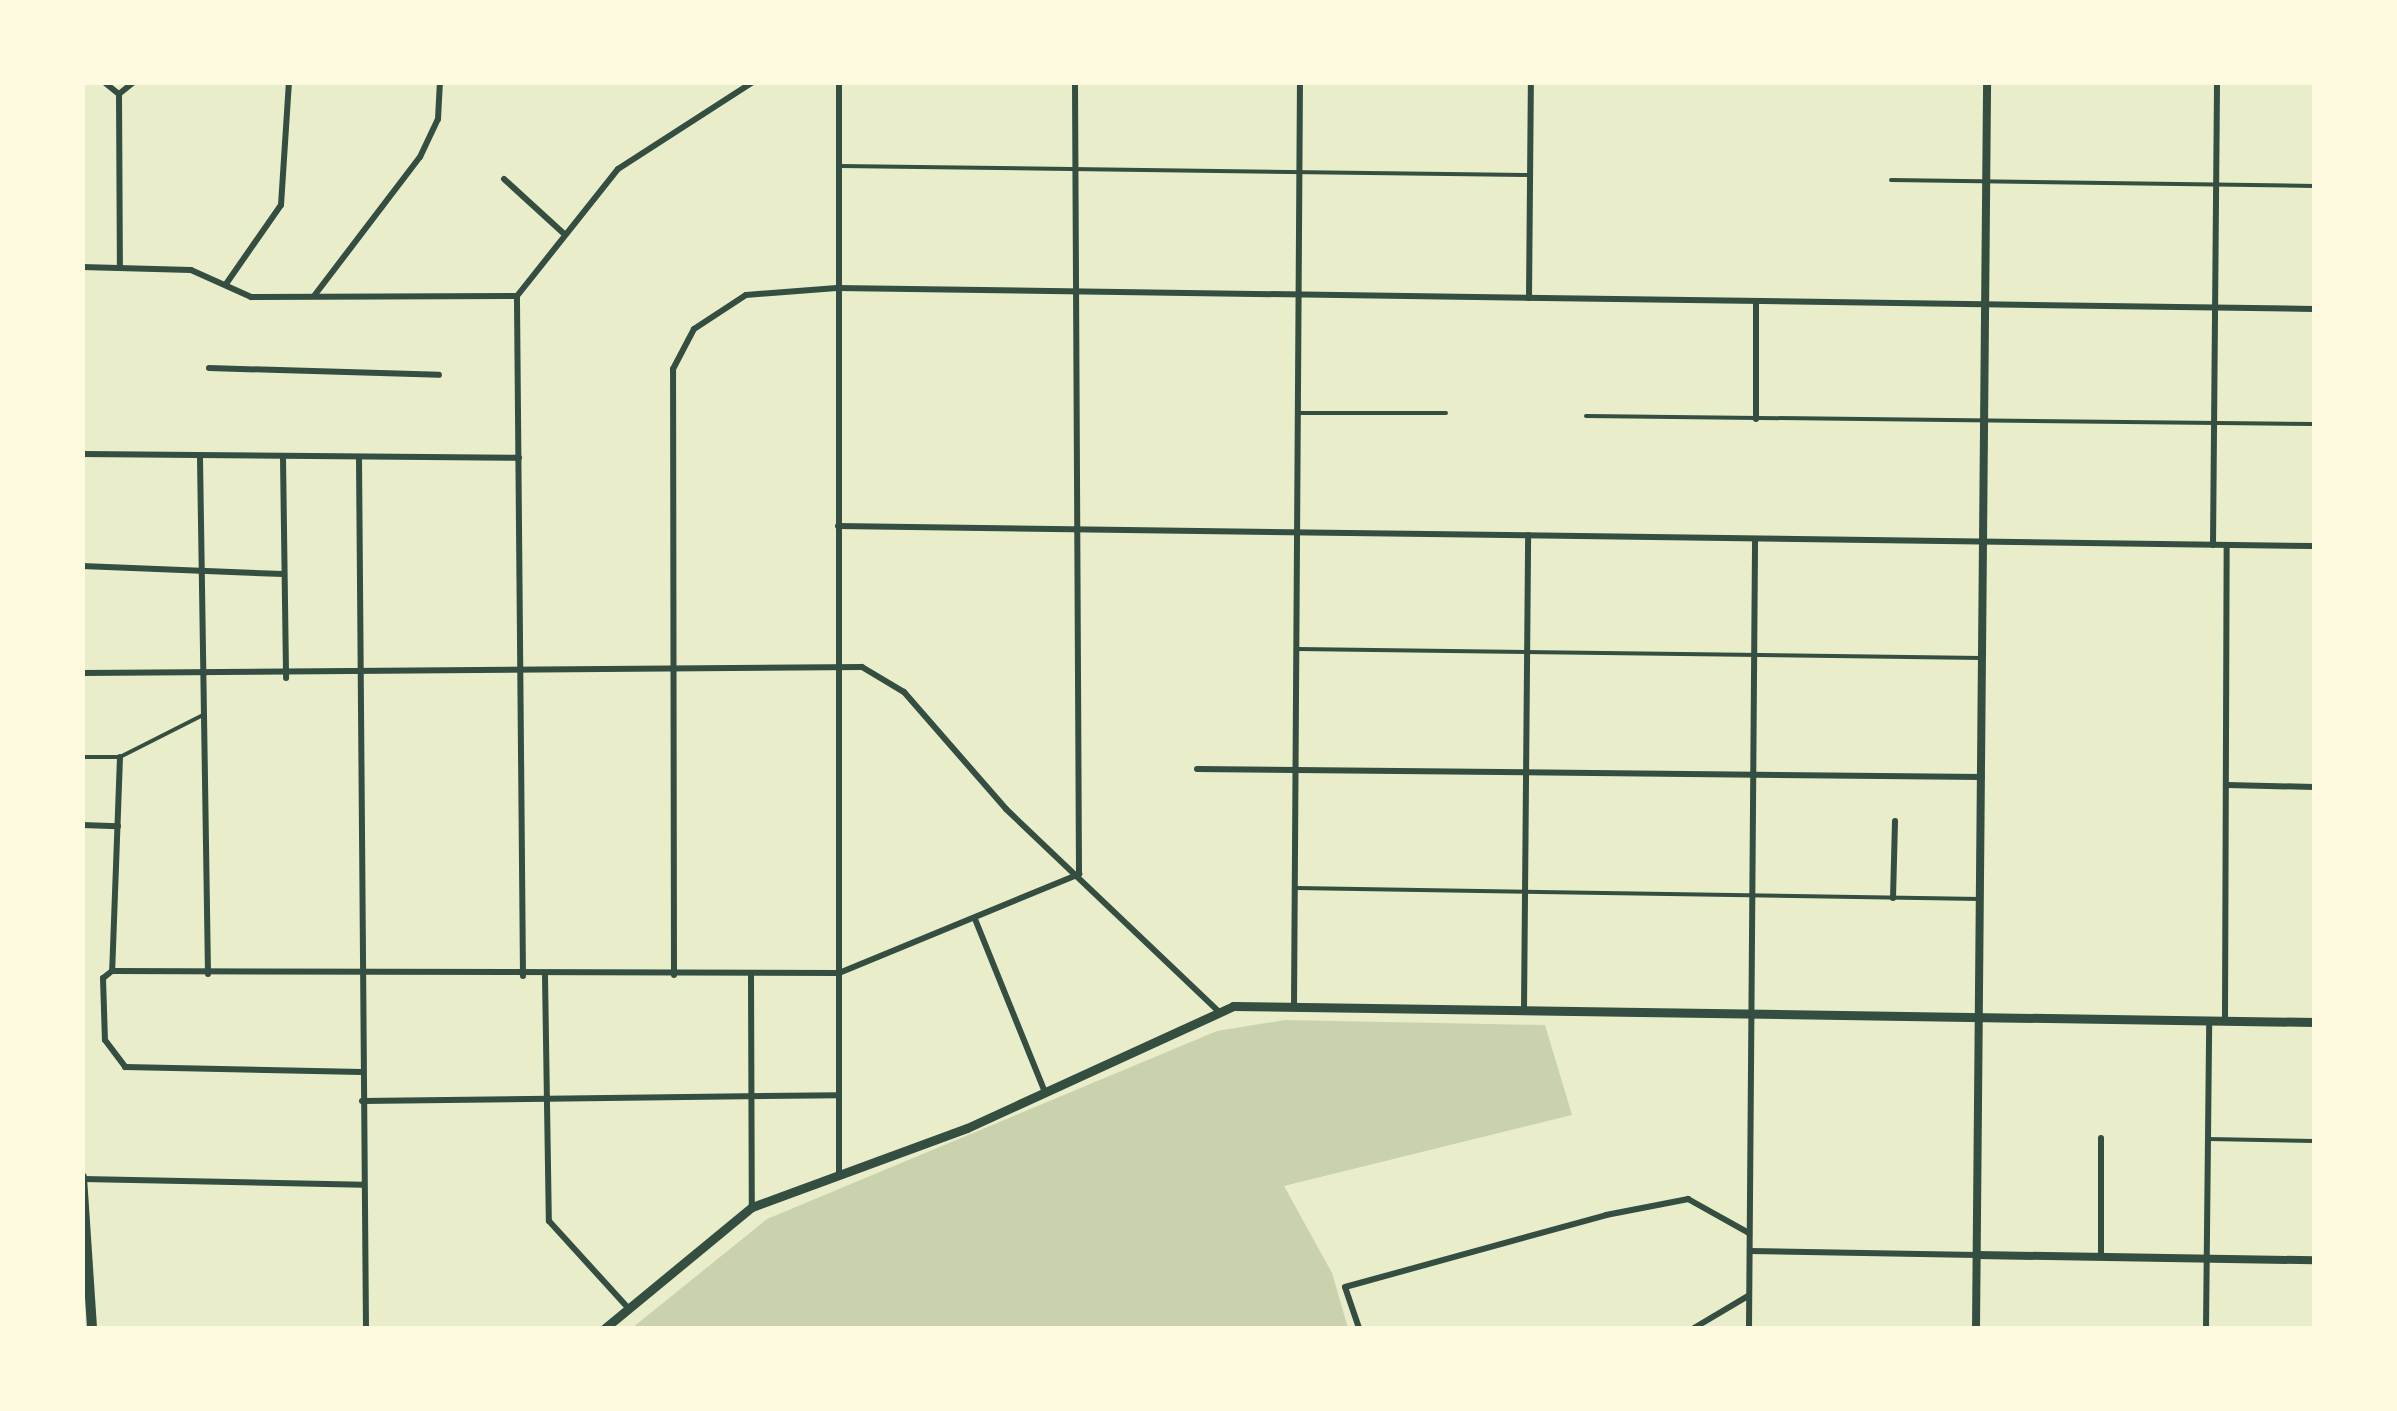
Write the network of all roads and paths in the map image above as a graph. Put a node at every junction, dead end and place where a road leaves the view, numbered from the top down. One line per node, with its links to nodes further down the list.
1 (104, 82): 12 (street)
2 (134, 82): 12 (street)
3 (289, 82): 25 (street)
4 (440, 82): 30 (street)
5 (753, 82): 22 (street)
6 (839, 82): 13 (street)
7 (1075, 82): 14 (street)
8 (1300, 82): 15 (street)
9 (1530, 82): 16 (street)
10 (1987, 82): 19 (street)
11 (2217, 82): 20 (street)
12 (119, 94): 24 (street)
13 (838, 166): 14 (lane); 26 (street)
14 (1075, 169): 15 (lane); 27 (street)
15 (1300, 172): 16 (lane); 28 (street)
16 (1530, 175): 31 (street)
17 (504, 179): 22 (street)
18 (1891, 180): 19 (lane)
19 (1986, 182): 20 (lane); 33 (street)
20 (2216, 185): 21 (lane); 34 (street)
21 (2314, 186)
22 (563, 232): 29 (street)
23 (82, 266): 24 (street)
24 (120, 268): 25 (street)
25 (226, 284): 30 (street)
26 (837, 288): 27 (street); 50 (street); 67 (street)
27 (1076, 292): 28 (street); 51 (street)
28 (1299, 295): 31 (street); 38 (street)
29 (518, 296): 30 (street); 49 (street)
30 (313, 297)
31 (1529, 298): 32 (street)
32 (1756, 302): 33 (street); 41 (street)
33 (1985, 307): 34 (street); 42 (street)
34 (2215, 308): 35 (street); 43 (street)
35 (2314, 310)
36 (209, 368): 37 (street)
37 (438, 376)
38 (1298, 413): 39 (lane); 52 (street)
39 (1446, 413)
40 (1586, 416): 41 (lane)
41 (1756, 420): 42 (lane)
42 (1984, 422): 43 (lane); 55 (street)
43 (2214, 423): 44 (lane); 56 (street)
44 (2314, 424)
45 (82, 454): 46 (street)
46 (200, 458): 47 (street); 60 (street)
47 (283, 458): 48 (street); 61 (street)
48 (358, 458): 49 (street); 72 (street)
49 (519, 458): 69 (street)
50 (838, 526): 51 (street); 66 (street)
51 (1077, 530): 52 (street); 86 (street)
52 (1297, 532): 53 (street); 62 (street)
53 (1528, 536): 54 (street); 63 (street)
54 (1755, 538): 55 (street); 64 (street)
55 (1983, 542): 56 (street); 65 (street)
56 (2213, 545): 57 (street)
57 (2228, 545): 58 (street); 81 (street)
58 (2314, 546)
59 (82, 566): 60 (street)
60 (200, 571): 61 (street); 70 (street)
61 (283, 574): 71 (street)
62 (1296, 649): 63 (lane); 77 (street)
63 (1527, 654): 64 (lane); 78 (street)
64 (1754, 654): 65 (lane); 79 (street)
65 (1982, 658): 80 (street)
66 (838, 663): 67 (street); 86 (street); 94 (street)
67 (673, 671): 69 (street); 97 (street)
68 (82, 673): 70 (street)
69 (520, 676): 72 (street); 99 (street)
70 (203, 678): 71 (street); 73 (street)
71 (286, 678): 72 (street)
72 (359, 678): 100 (street)
73 (207, 712): 75 (lane); 95 (street)
74 (82, 757): 75 (lane)
75 (120, 757): 85 (street)
76 (1198, 768): 77 (street)
77 (1296, 770): 78 (street); 87 (street)
78 (1526, 772): 79 (street); 88 (street)
79 (1753, 774): 80 (street); 89 (street)
80 (1982, 777): 91 (street)
81 (2226, 785): 82 (street); 107 (street)
82 (2314, 786)
83 (1894, 822): 90 (street)
84 (82, 826): 85 (street)
85 (118, 826): 93 (street)
86 (1079, 874): 92 (street); 102 (street)
87 (1294, 888): 88 (lane); 101 (street)
88 (1525, 893): 89 (lane); 103 (street)
89 (1752, 896): 90 (lane); 104 (street)
90 (1892, 898): 91 (lane)
91 (1981, 899): 105 (street)
92 (975, 919): 94 (street); 110 (street)
93 (112, 972): 95 (street); 109 (street)
94 (839, 973): 96 (street); 111 (street)
95 (208, 974): 100 (street)
96 (751, 974): 97 (street); 112 (street)
97 (674, 975): 98 (street)
98 (545, 976): 99 (street); 113 (street)
99 (523, 977): 100 (street)
100 (361, 979): 109 (street)
101 (1294, 1006): 102 (main road); 103 (main road)
102 (1218, 1010): 110 (main road)
103 (1524, 1010): 104 (main road)
104 (1752, 1014): 105 (main road); 122 (street)
105 (1980, 1017): 106 (main road); 124 (street)
106 (2209, 1021): 107 (main road); 116 (street)
107 (2225, 1021): 108 (main road)
108 (2314, 1022)
109 (362, 1072): 114 (street)
110 (1045, 1092): 118 (main road)
111 (839, 1095): 112 (street); 118 (street)
112 (751, 1097): 113 (street); 121 (street)
113 (547, 1099): 114 (street); 129 (street)
114 (362, 1102): 120 (street)
115 (2101, 1138): 125 (street)
116 (2208, 1140): 117 (lane); 126 (street)
117 (2314, 1141)
118 (839, 1175): 121 (main road)
119 (83, 1178): 120 (street); 130 (main road)
120 (364, 1185): 131 (street)
121 (752, 1207): 129 (main road)
122 (1750, 1234): 123 (street); 133 (street)
123 (1750, 1251): 124 (street); 128 (street)
124 (1977, 1254): 125 (street); 136 (street)
125 (2101, 1257): 126 (street)
126 (2207, 1258): 127 (street); 137 (street)
127 (2314, 1260)
128 (1749, 1295): 134 (street); 135 (street)
129 (629, 1309): 132 (main road)
130 (92, 1328)
131 (366, 1328)
132 (606, 1328)
133 (1359, 1328)
134 (1694, 1328)
135 (1749, 1328)
136 (1976, 1328)
137 (2206, 1328)

